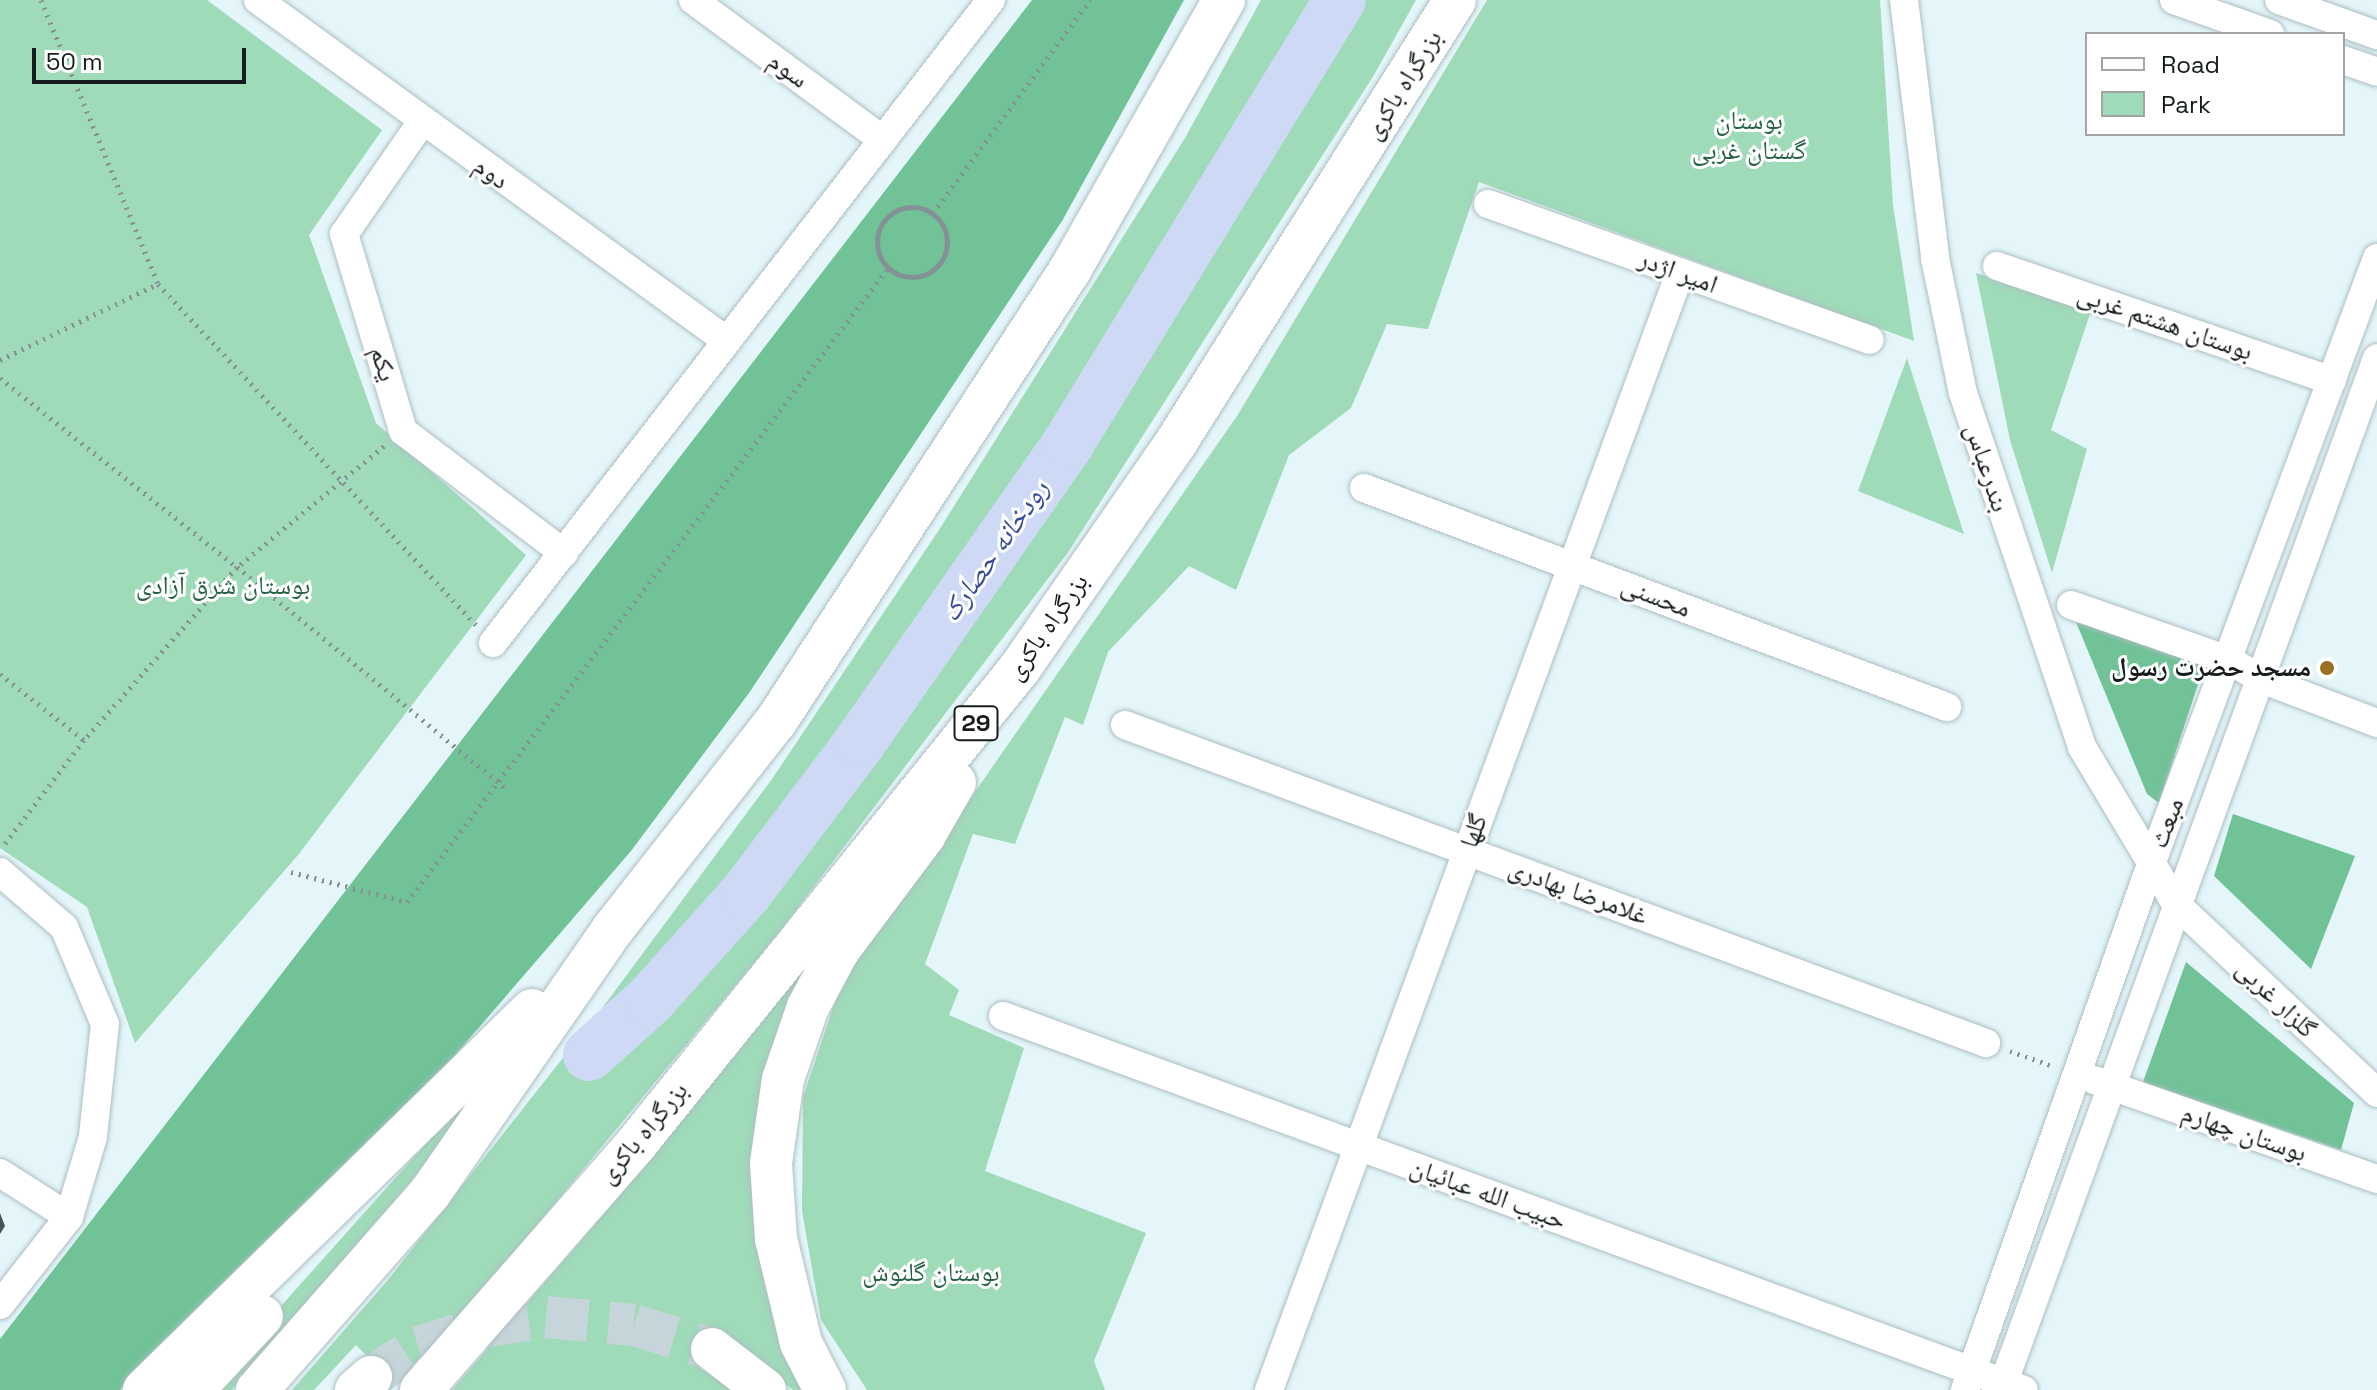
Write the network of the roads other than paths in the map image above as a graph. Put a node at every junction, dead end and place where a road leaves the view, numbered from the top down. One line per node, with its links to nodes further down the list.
1 (258, 0): 13 (street, دوم)
2 (693, 0): 14 (street, سوم)
3 (991, 0): 14 (street)
4 (1224, 0): 38 (highway)
5 (1455, 0): 29 (highway, بزرگراه باکری / 29)
6 (1904, 0): 35 (street, بندرعباس)
7 (2174, 0): 9 (street)
8 (2279, 0): 10 (street)
9 (2264, 32)
10 (2377, 35)
11 (2345, 61): 12 (street)
12 (2377, 72)
13 (421, 123): 20 (street, دوم); 24 (street, یکم)
14 (883, 140): 20 (street)
15 (1488, 204): 18 (street, امیر اژدر)
16 (2377, 258): 22 (street, مبعث)
17 (1997, 266): 22 (street, بوستان هشتم غربی)
18 (1680, 273): 19 (street, امیر اژدر); 25 (street, گلها)
19 (1869, 340)
20 (727, 341): 24 (street)
21 (2377, 358): 30 (street, مبعث)
22 (2332, 381): 28 (street, مبعث)
23 (1364, 488): 25 (street, محسنی)
24 (564, 553): 27 (street)
25 (1572, 565): 31 (street, محسنی); 34 (street, گلها)
26 (2071, 605): 28 (street)
27 (493, 643)
28 (2229, 660): 30 (street); 35 (street, مبعث)
29 (1020, 668): 56 (highway, بزرگراه باکری / 29); 58 (highway)
30 (2261, 679): 32 (street); 37 (street, مبعث)
31 (1947, 707)
32 (2377, 723)
33 (1125, 725): 34 (street, غلامرضا بهادری)
34 (1467, 851): 40 (street, غلامرضا بهادری); 45 (street, گلها)
35 (2150, 867): 37 (street, بندرعباس); 41 (street, مبعث)
36 (0, 872): 48 (street)
37 (2176, 904): 42 (street, مبعث); 43 (street, گلزار غربی)
38 (613, 929): 44 (highway); 55 (highway)
39 (1003, 1016): 45 (street, حبیب الله عبائیان)
40 (1986, 1043)
41 (2079, 1075): 42 (street, بوستان چهارم); 51 (street, مبعث)
42 (2112, 1087): 47 (street, بوستان چهارم); 52 (street, مبعث)
43 (2377, 1093)
44 (420, 1124): 53 (highway); 54 (highway)
45 (1358, 1146): 51 (street, حبیب الله عبائیان); 59 (street, گلها)
46 (0, 1173): 48 (street)
47 (2377, 1179)
48 (69, 1217): 49 (street)
49 (0, 1305)
50 (712, 1349): 57 (highway)
51 (1968, 1381): 52 (street, حبیب الله عبائیان)
52 (2009, 1388)
53 (144, 1390)
54 (193, 1390)
55 (257, 1390)
56 (421, 1390)
57 (765, 1390)
58 (825, 1390)
59 (1269, 1390)

